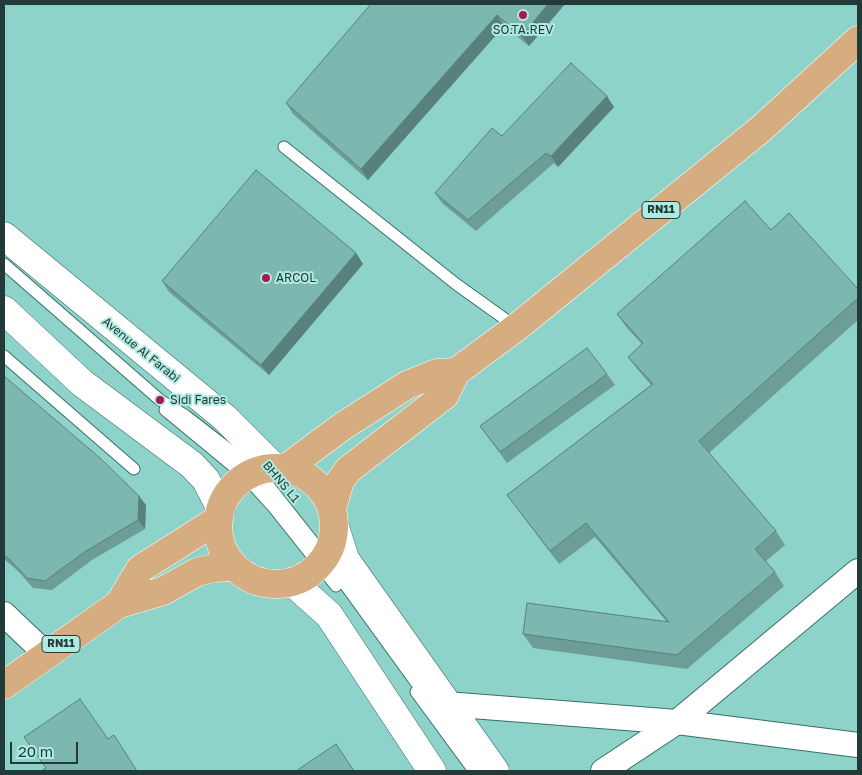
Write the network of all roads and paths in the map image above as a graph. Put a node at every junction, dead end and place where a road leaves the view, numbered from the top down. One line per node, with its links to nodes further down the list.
1 (858, 40): 7 (main road, RN11)
2 (284, 147): 7 (lane)
3 (4, 236): 11 (street, Avenue Al Farabi)
4 (4, 264): 11 (lane, BHNS L1)
5 (4, 273): 11 (lane, BHNS L1)
6 (5, 315): 12 (street)
7 (516, 327): 9 (main road, RN11)
8 (4, 356): 10 (lane)
9 (456, 372): 11 (main road, RN11); 13 (main road, RN11)
10 (134, 469)
11 (265, 471): 12 (main road, RN11); 13 (main road); 14 (lane, BHNS L1)
12 (220, 514): 15 (main road); 18 (main road, RN11)
13 (334, 518): 14 (main road, RN11); 21 (street)
14 (322, 561): 17 (main road); 25 (lane, BHNS L1); 26 (lane, BHNS L1)
15 (234, 567): 17 (main road); 18 (main road, RN11)
16 (858, 571): 22 (street)
17 (292, 582): 24 (street)
18 (119, 604): 19 (main road, RN11)
19 (16, 631): 20 (main road, RN11)
20 (4, 685)
21 (446, 704): 22 (street); 27 (street)
22 (676, 722): 23 (street); 28 (street)
23 (858, 745)
24 (432, 771)
25 (474, 771)
26 (481, 771)
27 (495, 771)
28 (603, 771)

